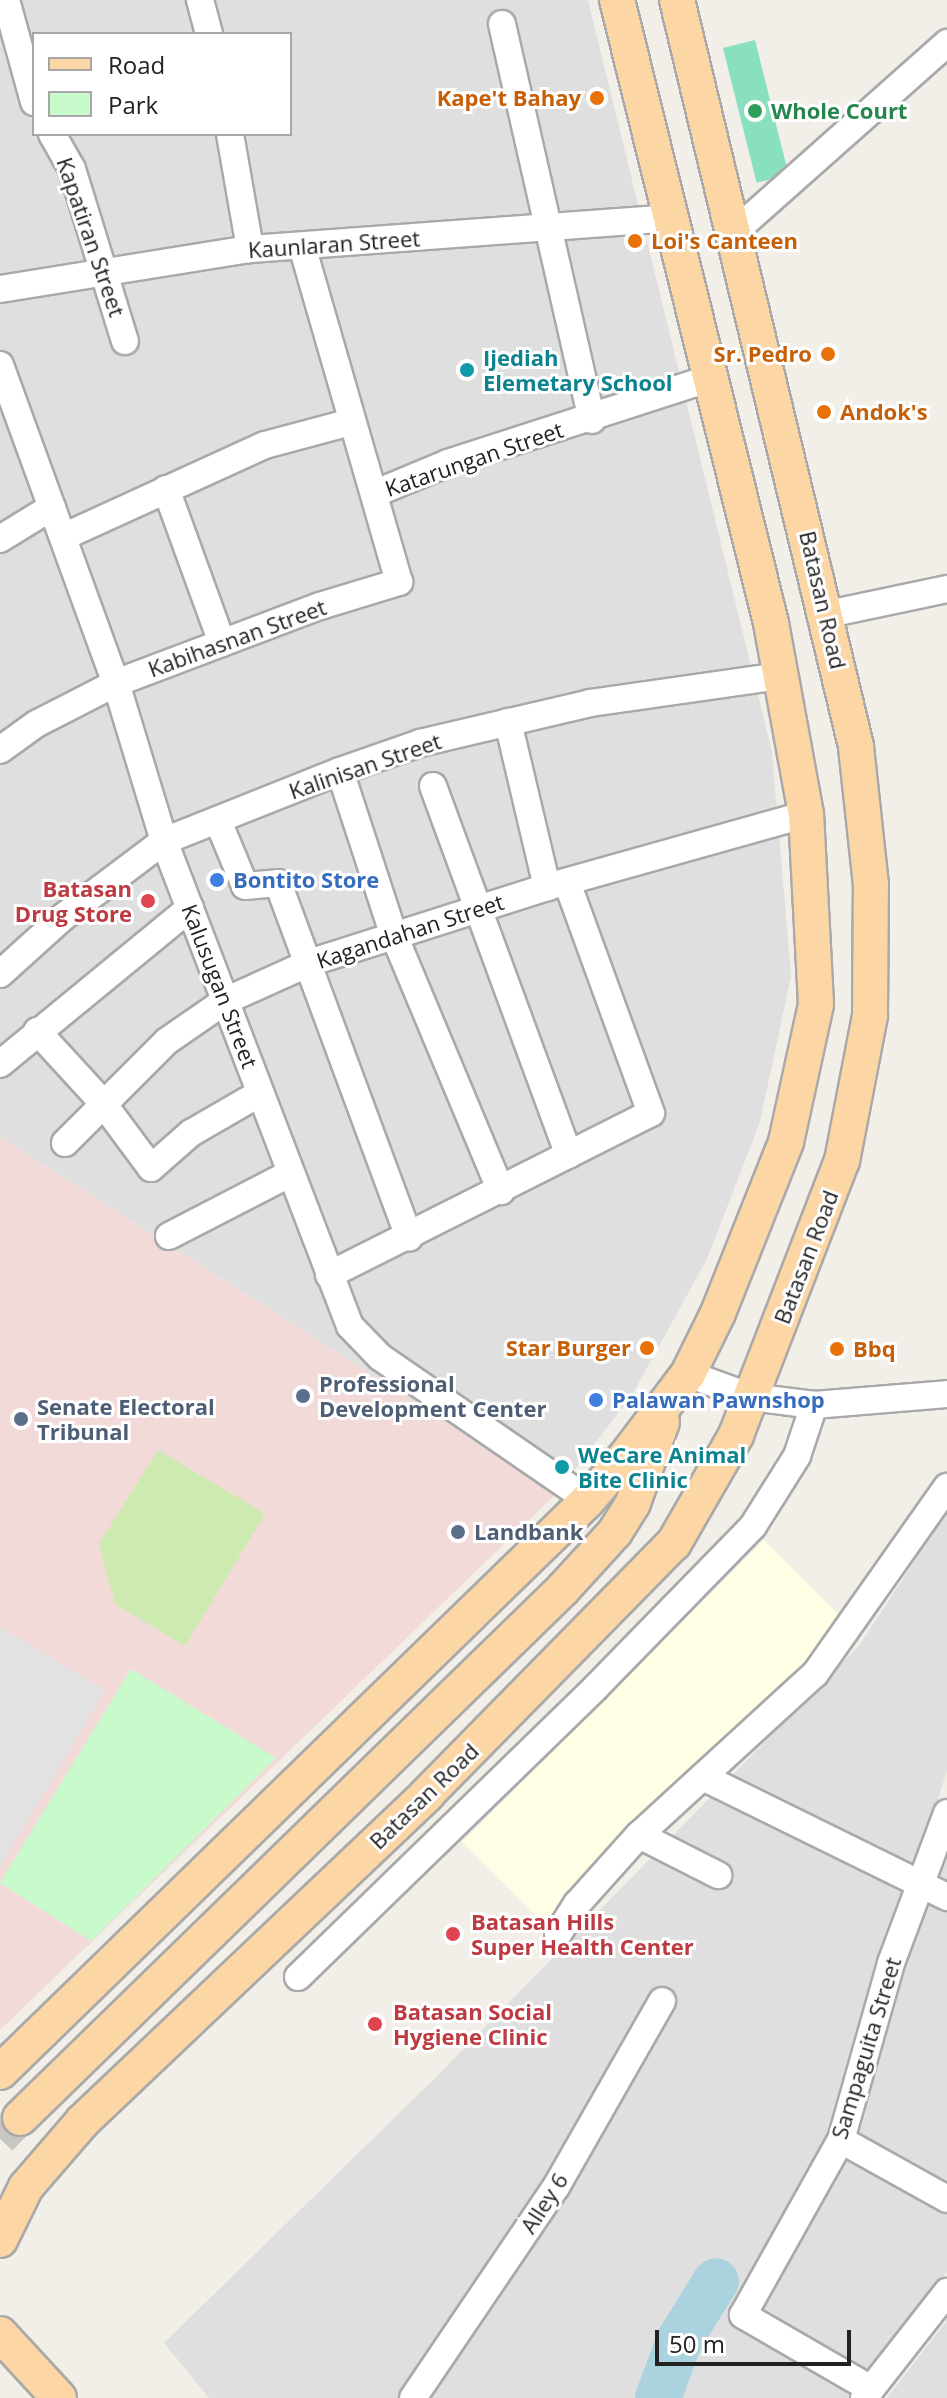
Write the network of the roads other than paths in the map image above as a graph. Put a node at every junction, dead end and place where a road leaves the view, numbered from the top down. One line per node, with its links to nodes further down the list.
1 (6, 0): 8 (street)
2 (200, 0): 6 (street)
3 (617, 0): 11 (main road)
4 (677, 0): 13 (main road, Batasan Road)
5 (502, 24): 12 (street)
6 (208, 32)
7 (947, 43): 13 (street)
8 (32, 95)
9 (53, 136): 16 (street, Kapatiran Street)
10 (230, 136): 15 (street)
11 (670, 218): 12 (street, Kaunlaran Street); 20 (main road)
12 (550, 230): 14 (street, Kaunlaran Street); 21 (street)
13 (732, 234): 29 (main road, Batasan Road)
14 (302, 246): 15 (street, Kaunlaran Street); 22 (street, Katarungan Street)
15 (250, 249): 16 (street, Kaunlaran Street)
16 (106, 271): 17 (street, Kaunlaran Street); 18 (street, Kapatiran Street)
17 (0, 289)
18 (125, 341)
19 (0, 365): 25 (street, Kalusugan Street)
20 (711, 378): 21 (street, Katarungan Street); 31 (main road)
21 (592, 420): 24 (street, Katarungan Street)
22 (351, 422): 23 (street); 24 (street, Katarungan Street)
23 (166, 489): 26 (street); 30 (street)
24 (376, 493): 30 (street, Kabihasnan Street)
25 (52, 507): 26 (street, Kalusugan Street); 27 (street)
26 (63, 537): 32 (street, Kalusugan Street)
27 (0, 539)
28 (947, 589): 29 (street)
29 (828, 614): 60 (main road, Batasan Road)
30 (222, 643): 32 (street, Kabihasnan Street)
31 (780, 676): 33 (street, Kalinisan Street); 37 (main road)
32 (116, 683): 34 (street, Kabihasnan Street); 39 (street, Kalusugan Street)
33 (508, 722): 35 (street, Kalinisan Street); 40 (street)
34 (0, 750)
35 (340, 771): 38 (street, Kalinisan Street); 43 (street)
36 (433, 786): 42 (street)
37 (806, 814): 40 (street, Kagandahan Street); 58 (main road)
38 (218, 821): 39 (street, Kalinisan Street); 44 (street)
39 (164, 841): 41 (street, Kalusugan Street); 45 (street, Kalinisan Street)
40 (557, 884): 42 (street, Kagandahan Street); 52 (street)
41 (190, 908): 46 (street, Kalusugan Street); 47 (street)
42 (478, 909): 43 (street, Kagandahan Street); 52 (street)
43 (393, 933): 44 (street, Kagandahan Street); 54 (street)
44 (309, 963): 46 (street, Kagandahan Street); 56 (street)
45 (0, 974)
46 (225, 1001): 49 (street, Kalusugan Street); 50 (street, Kagandahan Street)
47 (37, 1031): 48 (street); 50 (street)
48 (0, 1064)
49 (260, 1093): 50 (street); 53 (street, Kalusugan Street)
50 (102, 1102): 51 (street, Kagandahan Street)
51 (65, 1143)
52 (569, 1155): 54 (street)
53 (291, 1173): 55 (street); 57 (street, Kalusugan Street)
54 (501, 1191): 56 (street)
55 (169, 1236)
56 (409, 1238): 57 (street)
57 (329, 1275): 64 (street, Kalusugan Street)
58 (688, 1374): 60 (street); 62 (main road)
59 (947, 1394): 61 (street)
60 (751, 1397): 61 (street); 67 (main road, Batasan Road)
61 (814, 1405): 69 (street)
62 (666, 1406): 64 (main road); 77 (main road)
63 (947, 1487): 65 (street)
64 (588, 1500): 76 (main road)
65 (705, 1778): 68 (street); 71 (street)
66 (947, 1813): 71 (street, Sampaguita Street)
67 (391, 1828): 69 (street); 80 (main road, Batasan Road)
68 (639, 1835): 70 (street); 73 (street)
69 (422, 1853): 74 (street)
70 (718, 1875)
71 (919, 1881): 72 (street); 78 (street, Sampaguita Street)
72 (947, 1897)
73 (558, 1934)
74 (298, 1977)
75 (662, 2001): 86 (street, Alley 6)
76 (0, 2072)
77 (20, 2118)
78 (841, 2140): 79 (street); 84 (street, Sampaguita Street)
79 (947, 2199)
80 (6, 2209): 81 (main road, Batasan Road)
81 (0, 2240)
82 (947, 2292): 84 (street)
83 (0, 2334): 85 (main road)
84 (868, 2393)
85 (59, 2398)
86 (413, 2398)

